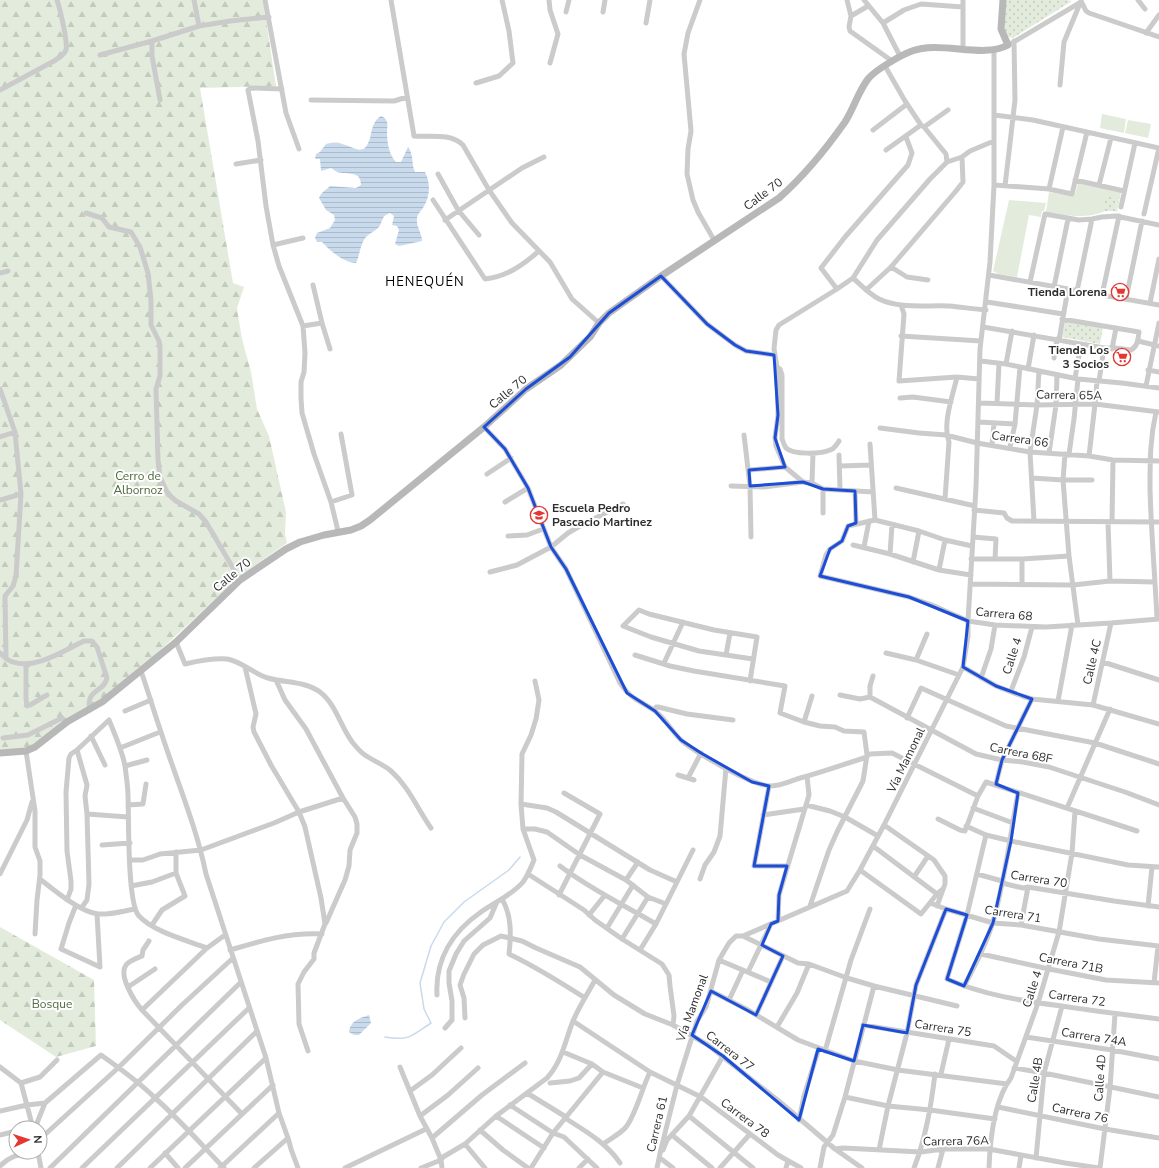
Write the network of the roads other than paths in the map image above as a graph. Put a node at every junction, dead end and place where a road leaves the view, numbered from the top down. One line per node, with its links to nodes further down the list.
1 (57, 0): 43 (street)
2 (194, 0): 29 (street)
3 (265, 0): 26 (street)
4 (391, 0): 45 (street)
5 (502, 0): 41 (street)
6 (549, 0): 39 (street)
7 (569, 0): 22 (street)
8 (606, 0): 23 (street)
9 (650, 0): 27 (street)
10 (700, 0): 89 (street)
11 (846, 0): 24 (street)
12 (864, 0): 19 (street)
13 (963, 0): 20 (street)
14 (1002, 0): 33 (street)
15 (1138, 0): 21 (street)
16 (1082, 1): 30 (street); 33 (street); 42 (street)
17 (922, 2): 18 (street); 28 (street)
18 (937, 3): 20 (street)
19 (868, 6): 24 (street); 28 (street)
20 (963, 7): 34 (street)
21 (1145, 9)
22 (566, 12)
23 (603, 12)
24 (851, 16): 38 (street)
25 (1159, 16): 30 (street)
26 (269, 17): 29 (street); 44 (street)
27 (646, 23)
28 (883, 23): 37 (street)
29 (199, 26): 32 (street)
30 (1146, 32): 31 (street)
31 (1159, 37)
32 (152, 42): 36 (street); 46 (street)
33 (1011, 43): 35 (street, Calle 70); 51 (street)
34 (962, 49): 35 (street, Calle 70); 37 (street, Calle 70)
35 (994, 50): 50 (street, Vía Mamonal)
36 (100, 55)
37 (900, 56): 38 (street, Calle 70)
38 (892, 61): 40 (street, Calle 70)
39 (550, 63)
40 (885, 66): 48 (street); 89 (street, Calle 70)
41 (476, 82)
42 (1060, 85)
43 (0, 90)
44 (282, 90): 61 (street); 65 (street)
45 (407, 97): 47 (street); 74 (street)
46 (160, 100)
47 (311, 100)
48 (907, 104): 52 (street); 54 (street)
49 (948, 110): 52 (street)
50 (994, 115): 51 (street); 58 (street, Vía Mamonal)
51 (1013, 117): 53 (street); 72 (street)
52 (923, 126): 56 (street); 66 (street)
53 (1063, 127): 55 (street); 73 (street)
54 (873, 130)
55 (1087, 132): 57 (street); 69 (street)
56 (906, 137): 62 (street); 103 (street)
57 (1111, 138): 59 (street); 70 (street)
58 (994, 141): 64 (street); 71 (street, Vía Mamonal)
59 (1135, 143): 60 (street); 75 (street)
60 (1159, 148): 80 (street)
61 (299, 149)
62 (886, 150)
63 (544, 157): 74 (street)
64 (962, 157): 66 (street); 93 (street)
65 (261, 160): 67 (street); 90 (street)
66 (947, 162): 98 (street)
67 (236, 164)
68 (438, 174): 78 (street)
69 (1076, 180): 70 (street); 73 (street)
70 (1099, 185): 75 (street)
71 (994, 186): 72 (street); 96 (street, Vía Mamonal)
72 (1005, 186): 73 (street)
73 (1049, 189)
74 (490, 190): 78 (street); 91 (street)
75 (1124, 191): 77 (street)
76 (433, 200): 84 (street)
77 (1121, 207)
78 (458, 210): 84 (street); 87 (street)
79 (86, 213): 241 (street)
80 (1144, 214)
81 (1119, 216): 83 (street); 85 (street); 107 (street)
82 (1068, 219): 83 (street); 100 (street); 102 (street)
83 (1092, 219): 106 (street)
84 (445, 220): 91 (street)
85 (1142, 221): 86 (street); 108 (street)
86 (1159, 225)
87 (479, 236)
88 (303, 238): 90 (street)
89 (714, 240): 97 (street, Calle 70)
90 (273, 245): 118 (street)
91 (539, 251): 116 (street)
92 (1159, 259): 110 (street)
93 (891, 267): 99 (street); 105 (street)
94 (8, 272): 95 (street)
95 (0, 273)
96 (990, 275): 100 (street); 109 (street, Vía Mamonal)
97 (661, 276): 116 (street, Calle 70); 132 (street)
98 (853, 278): 103 (street); 105 (street)
99 (928, 280)
100 (1030, 282): 102 (street)
101 (313, 285): 115 (street)
102 (1054, 286): 104 (street)
103 (837, 289): 132 (street)
104 (1068, 289): 106 (street); 114 (street)
105 (866, 290): 111 (street)
106 (1077, 291): 107 (street)
107 (1102, 295): 108 (street)
108 (1126, 299): 110 (street)
109 (987, 302): 113 (street, Vía Mamonal); 114 (street)
110 (1150, 303): 112 (street)
111 (901, 305): 113 (street); 123 (street)
112 (1159, 305)
113 (986, 310): 119 (street, Vía Mamonal)
114 (1063, 317): 120 (street); 124 (street)
115 (322, 323): 118 (street); 130 (street)
116 (600, 323): 165 (street, Calle 70)
117 (1159, 323): 128 (street)
118 (303, 326): 208 (street)
119 (983, 327): 121 (street); 125 (street, Vía Mamonal)
120 (1116, 328): 126 (street); 131 (street)
121 (1012, 331): 122 (street); 136 (street)
122 (1034, 335): 124 (street); 139 (street)
123 (901, 336): 125 (street); 144 (street)
124 (1058, 340): 127 (street); 133 (street)
125 (981, 341): 134 (street, Vía Mamonal)
126 (1138, 341): 128 (street); 131 (street)
127 (1080, 344): 129 (street); 146 (street)
128 (1157, 345): 140 (street)
129 (1104, 348): 131 (street); 147 (street)
130 (330, 349)
131 (1112, 349)
132 (774, 355): 137 (street)
133 (1054, 358)
134 (980, 361): 135 (street); 145 (street, Vía Mamonal)
135 (999, 364): 136 (street); 155 (street)
136 (1006, 364): 138 (street)
137 (777, 367): 178 (street); 188 (street)
138 (1020, 367): 139 (street); 156 (street)
139 (1028, 369): 141 (street)
140 (1148, 370): 142 (street); 148 (street)
141 (1039, 371): 143 (street); 159 (street)
142 (1159, 372)
143 (1057, 375): 146 (street); 160 (street)
144 (957, 377): 145 (street); 153 (street)
145 (979, 379): 154 (street, Vía Mamonal)
146 (1076, 379): 147 (street); 157 (street)
147 (1098, 381): 148 (street); 158 (street)
148 (1146, 386): 149 (street)
149 (1159, 388)
150 (0, 389): 152 (street)
151 (900, 398): 153 (street)
152 (2, 401): 167 (street)
153 (951, 402): 170 (street)
154 (979, 403): 155 (street, Carrera 65A); 162 (street, Vía Mamonal)
155 (997, 403): 156 (street, Carrera 65A)
156 (1017, 404): 159 (street, Carrera 65A); 164 (street)
157 (1075, 404): 158 (street, Carrera 65A); 160 (street, Carrera 65A); 180 (street)
158 (1095, 404): 161 (street, Carrera 65A); 182 (street)
159 (1037, 405): 160 (street, Carrera 65A); 177 (street)
160 (1056, 405): 179 (street)
161 (1158, 412): 185 (street)
162 (978, 422): 163 (street); 173 (street, Vía Mamonal)
163 (994, 423): 164 (street); 175 (street)
164 (1015, 424): 176 (street)
165 (484, 426): 183 (street); 222 (street, Calle 70)
166 (880, 428): 170 (street, Carrera 66)
167 (15, 432): 171 (street); 205 (street)
168 (341, 434): 208 (street)
169 (744, 435): 190 (street)
170 (946, 435): 173 (street, Carrera 66); 206 (street)
171 (0, 438)
172 (839, 441): 178 (street)
173 (977, 443): 175 (street, Carrera 66); 211 (street, Vía Mamonal)
174 (870, 444): 187 (street)
175 (992, 445): 176 (street, Carrera 66)
176 (1010, 447): 177 (street, Carrera 66)
177 (1030, 452): 179 (street, Carrera 66); 192 (street)
178 (813, 453): 196 (street)
179 (1049, 453): 180 (street, Carrera 66)
180 (1067, 454): 182 (street, Carrera 66); 193 (street)
181 (839, 455): 189 (street)
182 (1089, 456): 184 (street, Carrera 66)
183 (511, 458): 191 (street); 199 (street)
184 (1114, 460): 185 (street, Carrera 66); 216 (street)
185 (1150, 460): 186 (street, Carrera 66); 217 (street)
186 (1159, 461)
187 (871, 465): 189 (street); 204 (street)
188 (786, 466): 190 (street); 195 (street)
189 (840, 466): 202 (street)
190 (749, 470): 198 (street)
191 (487, 474)
192 (1032, 478): 193 (street); 214 (street)
193 (1063, 480): 194 (street); 215 (street)
194 (1092, 480)
195 (803, 482): 196 (street); 198 (street)
196 (812, 483): 201 (street)
197 (731, 486): 198 (street)
198 (750, 486): 225 (street)
199 (528, 488): 209 (street); 221 (street)
200 (896, 488): 206 (street)
201 (823, 489): 202 (street); 212 (street)
202 (840, 489): 203 (street)
203 (855, 490): 204 (street); 219 (street)
204 (873, 492): 213 (street)
205 (21, 494): 207 (street); 248 (street)
206 (945, 499): 211 (street)
207 (0, 500)
208 (331, 502): 222 (street)
209 (505, 502)
210 (623, 504): 230 (street)
211 (974, 508): 214 (street); 226 (street, Vía Mamonal)
212 (823, 513)
213 (872, 520): 219 (street); 220 (street); 231 (street)
214 (1034, 521): 215 (street)
215 (1067, 522): 216 (street); 233 (street)
216 (1110, 522): 217 (street); 242 (street)
217 (1150, 522): 218 (street); 243 (street)
218 (1159, 522)
219 (856, 523): 250 (street, Carrera 68)
220 (892, 525): 223 (street); 232 (street)
221 (543, 529): 224 (street); 230 (street)
222 (338, 531): 241 (street, Calle 70)
223 (919, 531): 227 (street); 237 (street)
224 (508, 536)
225 (751, 537)
226 (973, 537): 229 (street, Vía Mamonal); 235 (street)
227 (945, 540): 229 (street); 238 (street)
228 (853, 545): 231 (street)
229 (972, 546): 234 (street, Vía Mamonal)
230 (551, 547): 239 (street); 294 (street)
231 (864, 547): 232 (street)
232 (890, 554): 237 (street)
233 (1069, 556): 236 (street); 245 (street)
234 (971, 559): 235 (street); 240 (street, Vía Mamonal)
235 (995, 559): 236 (street)
236 (1022, 559): 246 (street)
237 (914, 562): 238 (street)
238 (939, 570): 240 (street)
239 (490, 572)
240 (971, 575): 244 (street, Vía Mamonal)
241 (240, 580): 259 (street, Calle 70)
242 (1110, 581): 243 (street); 245 (street)
243 (1155, 582): 249 (street)
244 (971, 584): 246 (street); 250 (street, Vía Mamonal)
245 (1073, 584): 246 (street); 254 (street)
246 (1022, 585)
247 (0, 592): 248 (street)
248 (5, 596): 265 (street)
249 (1158, 619): 252 (street, Carrera 68)
250 (968, 621): 253 (street, Carrera 68); 272 (street, Vía Mamonal)
251 (683, 622): 257 (street); 260 (street); 260 (street)
252 (1111, 623): 254 (street, Carrera 68); 268 (street, Calle 4C)
253 (996, 625): 256 (street, Carrera 68); 276 (street)
254 (1078, 625): 255 (street, Carrera 68)
255 (1072, 626): 256 (street, Carrera 68); 289 (street)
256 (1032, 627): 281 (street, Calle 4)
257 (730, 633): 264 (street); 266 (street)
258 (927, 634): 267 (street)
259 (176, 642): 271 (street); 273 (street, Calle 70)
260 (674, 643): 264 (street); 269 (street)
261 (0, 653): 265 (street)
262 (886, 653): 267 (street)
263 (635, 655): 269 (street)
264 (726, 655): 266 (street)
265 (6, 658): 270 (street)
266 (753, 659): 280 (street)
267 (916, 660): 274 (street)
268 (1103, 662): 278 (street); 290 (street, Calle 4C)
269 (664, 663): 280 (street)
270 (26, 664): 282 (street); 292 (street)
271 (245, 667): 277 (street); 339 (street)
272 (962, 667): 274 (street, Vía Mamonal); 276 (street)
273 (141, 671): 287 (street); 292 (street, Calle 70)
274 (959, 675): 288 (street, Vía Mamonal)
275 (873, 676): 285 (street)
276 (981, 678): 281 (street)
277 (276, 680): 331 (street); 348 (street)
278 (1159, 680)
279 (535, 681): 332 (street)
280 (750, 681): 298 (street)
281 (1011, 691): 286 (street)
282 (47, 695)
283 (840, 695): 285 (street, Carrera 68F)
284 (812, 696): 298 (street)
285 (870, 697): 295 (street, Carrera 68F)
286 (1032, 699): 289 (street); 300 (street)
287 (151, 700): 293 (street); 302 (street)
288 (946, 700): 295 (street); 300 (street); 301 (street, Vía Mamonal)
289 (1058, 701): 290 (street)
290 (1093, 705): 291 (street)
291 (1110, 709): 299 (street); 305 (street)
292 (90, 710): 297 (street, Calle 70)
293 (125, 711)
294 (655, 711): 296 (street); 310 (street)
295 (907, 718): 301 (street, Carrera 68F)
296 (733, 720)
297 (66, 722): 304 (street); 308 (street, Calle 70)
298 (804, 722): 311 (street)
299 (1159, 724)
300 (1018, 728): 305 (street); 313 (street)
301 (931, 730): 313 (street, Carrera 68F); 314 (street, Vía Mamonal)
302 (160, 732): 306 (street); 358 (street)
303 (91, 736): 306 (street); 307 (street); 316 (street)
304 (3, 738)
305 (1095, 743): 315 (street); 321 (street)
306 (120, 748): 317 (street)
307 (77, 750): 340 (street); 392 (street)
308 (26, 751): 309 (street, Calle 70); 329 (street)
309 (0, 753)
310 (701, 753): 318 (street); 322 (street)
311 (868, 755): 314 (street); 320 (street); 343 (street)
312 (147, 760): 317 (street)
313 (1002, 760): 321 (street, Carrera 68F); 325 (street)
314 (915, 764): 330 (street); 346 (street, Vía Mamonal)
315 (1159, 764)
316 (105, 765)
317 (125, 766): 333 (street)
318 (726, 768): 326 (street); 378 (street)
319 (678, 775): 322 (street)
320 (807, 776): 326 (street); 335 (street)
321 (1079, 777): 334 (street, Carrera 68F); 337 (street)
322 (688, 778): 323 (street)
323 (694, 780)
324 (146, 784): 333 (street)
325 (996, 784): 328 (street); 330 (street)
326 (769, 786): 341 (street)
327 (564, 792): 351 (street)
328 (1018, 793): 337 (street); 345 (street)
329 (33, 795): 372 (street); 377 (street)
330 (978, 796): 336 (street)
331 (343, 798): 339 (street); 412 (street)
332 (521, 804): 349 (street); 351 (street)
333 (128, 805): 342 (street)
334 (1159, 805)
335 (805, 807): 341 (street); 343 (street); 367 (street)
336 (973, 808): 345 (street); 347 (street)
337 (1067, 808): 338 (street)
338 (1075, 811): 350 (street); 361 (street, Calle 4)
339 (299, 812): 358 (street); 412 (street)
340 (87, 814): 342 (street); 402 (street)
341 (763, 815): 367 (street)
342 (128, 817): 355 (street)
343 (845, 817): 353 (street); 398 (street)
344 (938, 819): 347 (street)
345 (1013, 823): 354 (street)
346 (884, 825): 353 (street, Vía Mamonal); 363 (street)
347 (966, 826): 352 (street)
348 (431, 828)
349 (523, 829): 362 (street); 373 (street)
350 (1137, 831)
351 (591, 834): 362 (street); 365 (street)
352 (986, 835): 354 (street); 375 (street)
353 (878, 836): 357 (street, Vía Mamonal)
354 (1011, 841): 361 (street); 380 (street)
355 (130, 843): 356 (street); 364 (street)
356 (102, 845)
357 (873, 846): 370 (street, Vía Mamonal); 376 (street)
358 (201, 850): 360 (street); 420 (street)
359 (693, 850): 381 (street)
360 (176, 852): 364 (street); 371 (street)
361 (1072, 853): 368 (street); 387 (street, Calle 4)
362 (580, 855): 374 (street); 379 (street)
363 (928, 856): 376 (street); 385 (street)
364 (130, 860): 383 (street)
365 (638, 862): 379 (street); 381 (street)
366 (560, 866): 374 (street)
367 (787, 866): 410 (street)
368 (1152, 867): 369 (street); 400 (street)
369 (1159, 867)
370 (860, 870): 393 (street); 398 (street, Vía Mamonal)
371 (176, 873): 383 (street); 415 (street)
372 (0, 874)
373 (528, 874): 388 (street); 391 (street)
374 (570, 874): 388 (street); 389 (street)
375 (977, 874): 380 (street, Carrera 70); 409 (street)
376 (914, 877): 386 (street)
377 (40, 879): 392 (street); 419 (street)
378 (700, 879)
379 (626, 880): 382 (street)
380 (1002, 881): 384 (street, Carrera 70); 411 (street)
381 (677, 882): 396 (street)
382 (633, 885): 390 (street); 395 (street)
383 (131, 886): 403 (street)
384 (1028, 887): 387 (street, Carrera 70); 416 (street)
385 (943, 889): 386 (street); 399 (street)
386 (937, 894): 393 (street)
387 (1066, 894): 400 (street, Carrera 70); 418 (street, Calle 4)
388 (559, 895): 408 (street)
389 (605, 895): 395 (street); 408 (street)
390 (648, 897): 396 (street); 407 (street)
391 (502, 899): 394 (street); 423 (street)
392 (67, 900): 397 (street)
393 (930, 903): 399 (street, Carrera 71)
394 (496, 904): 448 (street); 466 (street)
395 (622, 904): 407 (street); 417 (street)
396 (666, 904): 413 (street)
397 (76, 905): 402 (street); 406 (street)
398 (810, 906): 410 (street, Vía Mamonal)
399 (937, 906): 405 (street, Carrera 71)
400 (1148, 906): 401 (street, Carrera 70)
401 (1159, 907)
402 (82, 908): 406 (street)
403 (135, 909): 406 (street); 415 (street)
404 (870, 909): 439 (street)
405 (946, 909): 409 (street, Carrera 71); 449 (street)
406 (97, 914)
407 (638, 914): 413 (street); 424 (street)
408 (589, 915): 417 (street)
409 (967, 915): 411 (street, Carrera 71); 445 (street, Carrera 72)
410 (778, 921): 414 (street, Vía Mamonal)
411 (992, 923): 416 (street, Carrera 71); 431 (street)
412 (325, 924): 421 (street)
413 (656, 924): 430 (street)
414 (771, 924): 422 (street, Vía Mamonal); 426 (street)
415 (152, 925): 428 (street)
416 (1021, 925): 418 (street, Carrera 71)
417 (607, 928): 424 (street)
418 (1060, 932): 427 (street, Carrera 71); 437 (street, Calle 4)
419 (35, 934)
420 (225, 934): 428 (street); 429 (street)
421 (322, 934): 429 (street); 477 (street)
422 (743, 936): 426 (street); 434 (street, Vía Mamonal)
423 (510, 938): 440 (street, Carrera 77); 450 (street); 459 (street)
424 (622, 939): 430 (street)
425 (149, 941): 446 (street)
426 (762, 945): 432 (street); 438 (street)
427 (1158, 946): 443 (street)
428 (207, 948): 456 (street)
429 (230, 950): 433 (street)
430 (640, 950): 462 (street)
431 (981, 954): 437 (street, Carrera 71B); 445 (street)
432 (783, 956): 435 (street); 441 (street)
433 (233, 958): 442 (street); 464 (street)
434 (719, 960): 438 (street); 447 (street, Vía Mamonal)
435 (809, 964): 439 (street); 465 (street)
436 (155, 969): 446 (street)
437 (1049, 969): 443 (street, Carrera 71B); 452 (street, Calle 4)
438 (746, 971): 441 (street); 451 (street)
439 (847, 978): 444 (street); 478 (street)
440 (595, 980): 450 (street); 462 (street, Carrera 77)
441 (771, 982): 458 (street)
442 (240, 983): 455 (street); 473 (street)
443 (1156, 983)
444 (874, 986): 449 (street); 463 (street)
445 (964, 986): 452 (street, Carrera 72)
446 (128, 987): 456 (street)
447 (711, 992): 451 (street); 469 (street, Vía Mamonal)
448 (437, 995)
449 (914, 996): 453 (street); 468 (street)
450 (585, 998): 461 (street)
451 (729, 1000): 458 (street)
452 (1038, 1003): 454 (street, Carrera 72); 470 (street, Calle 4)
453 (957, 1006)
454 (1062, 1006): 457 (street, Carrera 72); 472 (street, Calle 4B)
455 (249, 1008): 467 (street); 486 (street)
456 (142, 1010): 464 (street)
457 (1114, 1014): 460 (street, Carrera 72); 476 (street, Calle 4D)
458 (756, 1015): 465 (street)
459 (465, 1018)
460 (1159, 1019)
461 (573, 1021): 479 (street); 496 (street)
462 (673, 1025): 469 (street, Carrera 77)
463 (864, 1025): 468 (street, Carrera 75); 485 (street)
464 (159, 1027): 473 (street); 491 (street)
465 (777, 1027): 475 (street)
466 (446, 1028)
467 (256, 1032): 481 (street); 499 (street)
468 (907, 1033): 471 (street, Carrera 75); 494 (street)
469 (692, 1035): 480 (street, Carrera 77); 505 (street, Vía Mamonal)
470 (1026, 1037): 472 (street, Carrera 74A); 484 (street, Calle 4)
471 (949, 1039): 484 (street, Carrera 75); 498 (street)
472 (1053, 1041): 476 (street, Carrera 74A); 497 (street, Calle 4B)
473 (176, 1045): 486 (street); 500 (street)
474 (461, 1048): 508 (street)
475 (818, 1048): 478 (street); 533 (street)
476 (1112, 1050): 482 (street, Carrera 74A); 507 (street, Calle 4D)
477 (308, 1051)
478 (825, 1051): 485 (street)
479 (563, 1052): 488 (street); 509 (street)
480 (723, 1056): 512 (street); 533 (street, Carrera 77)
481 (266, 1058): 504 (street); 510 (street)
482 (1159, 1059)
483 (57, 1060): 501 (street)
484 (1016, 1060): 493 (street, Calle 4)
485 (854, 1061): 494 (street); 513 (street)
486 (192, 1063): 499 (street); 511 (street)
487 (525, 1063): 543 (street)
488 (592, 1064): 495 (street); 502 (street)
489 (0, 1067): 501 (street)
490 (400, 1067): 508 (street)
491 (118, 1068): 500 (street); 515 (street); 538 (street)
492 (478, 1068): 526 (street)
493 (1014, 1068): 497 (street); 503 (street, Calle 4)
494 (898, 1070): 498 (street); 518 (street)
495 (603, 1072): 506 (street); 529 (street)
496 (650, 1072): 505 (street); 506 (street)
497 (1044, 1073): 507 (street); 525 (street, Calle 4B)
498 (938, 1074): 503 (street); 520 (street)
499 (208, 1080): 510 (street); 523 (street)
500 (137, 1082): 511 (street); 568 (street)
501 (21, 1083): 516 (street)
502 (550, 1083)
503 (1006, 1084): 519 (street, Calle 4)
504 (273, 1085): 522 (street); 524 (street)
505 (677, 1085): 512 (street, Carrera 78); 559 (street, Carrera 61)
506 (643, 1088): 547 (street)
507 (1110, 1088): 514 (street); 535 (street, Calle 4D)
508 (410, 1091): 526 (street)
509 (527, 1093): 517 (street); 529 (street)
510 (225, 1096): 524 (street); 536 (street)
511 (155, 1097): 523 (street); 569 (street)
512 (701, 1097): 528 (street); 541 (street, Carrera 78)
513 (845, 1097): 518 (street); 545 (street)
514 (1159, 1098)
515 (45, 1103): 516 (street); 532 (street)
516 (27, 1105): 521 (street); 531 (street)
517 (510, 1105): 527 (street); 539 (street)
518 (888, 1106): 520 (street); 553 (street)
519 (998, 1107): 525 (street, Carrera 76); 530 (street, Calle 4)
520 (930, 1110): 530 (street); 554 (street)
521 (0, 1111)
522 (279, 1113): 542 (street); 566 (street)
523 (171, 1114): 536 (street); 570 (street)
524 (242, 1114): 548 (street)
525 (1040, 1115): 535 (street, Carrera 76); 560 (street, Calle 4B)
526 (420, 1116): 534 (street)
527 (496, 1116): 537 (street); 549 (street)
528 (689, 1116): 540 (street); 556 (street)
529 (565, 1117): 539 (street); 547 (street)
530 (995, 1119): 552 (street, Calle 4)
531 (30, 1120)
532 (38, 1120)
533 (799, 1120): 545 (street, Carrera 77)
534 (426, 1129): 543 (street); 576 (street)
535 (1105, 1129): 544 (street, Carrera 76); 595 (street, Calle 4D)
536 (188, 1130): 548 (street); 555 (street)
537 (480, 1130): 546 (street); 580 (street)
538 (48, 1133)
539 (553, 1133): 549 (street); 558 (street)
540 (672, 1134): 559 (street); 584 (street)
541 (750, 1134): 556 (street); 563 (street, Carrera 78)
542 (288, 1138): 574 (street); 575 (street)
543 (432, 1138): 562 (street)
544 (1159, 1138)
545 (826, 1142): 550 (street, Carrera 77); 589 (street)
546 (465, 1144): 562 (street); 579 (street)
547 (603, 1144): 564 (street)
548 (206, 1148): 566 (street); 573 (street)
549 (544, 1148): 580 (street)
550 (835, 1149): 553 (street, Carrera 76A); 590 (street, Carrera 77)
551 (943, 1149): 552 (street, Carrera 76A); 554 (street, Carrera 76A); 592 (street)
552 (990, 1149): 557 (street, Carrera 76A); 593 (street, Calle 4)
553 (879, 1150): 554 (street, Carrera 76A)
554 (921, 1152): 591 (street)
555 (165, 1153): 571 (street); 572 (street)
556 (734, 1153): 585 (street); 586 (street)
557 (1021, 1155): 560 (street, Carrera 76A); 594 (street)
558 (588, 1158): 567 (street); 581 (street)
559 (660, 1158): 582 (street, Carrera 61); 583 (street)
560 (1036, 1158): 595 (street, Carrera 76A)
561 (8, 1159): 565 (street)
562 (441, 1160): 577 (street); 578 (street)
563 (788, 1161): 587 (street); 588 (street, Carrera 78)
564 (620, 1163)
565 (0, 1166)
566 (222, 1167)
567 (595, 1167)
568 (50, 1168)
569 (82, 1168)
570 (117, 1168)
571 (150, 1168)
572 (178, 1168)
573 (185, 1168)
574 (254, 1168)
575 (298, 1168)
576 (345, 1168)
577 (421, 1168)
578 (442, 1168)
579 (485, 1168)
580 (529, 1168)
581 (579, 1168)
582 (657, 1168)
583 (673, 1168)
584 (712, 1168)
585 (720, 1168)
586 (753, 1168)
587 (786, 1168)
588 (801, 1168)
589 (820, 1168)
590 (862, 1168)
591 (914, 1168)
592 (938, 1168)
593 (989, 1168)
594 (1019, 1168)
595 (1100, 1168)

